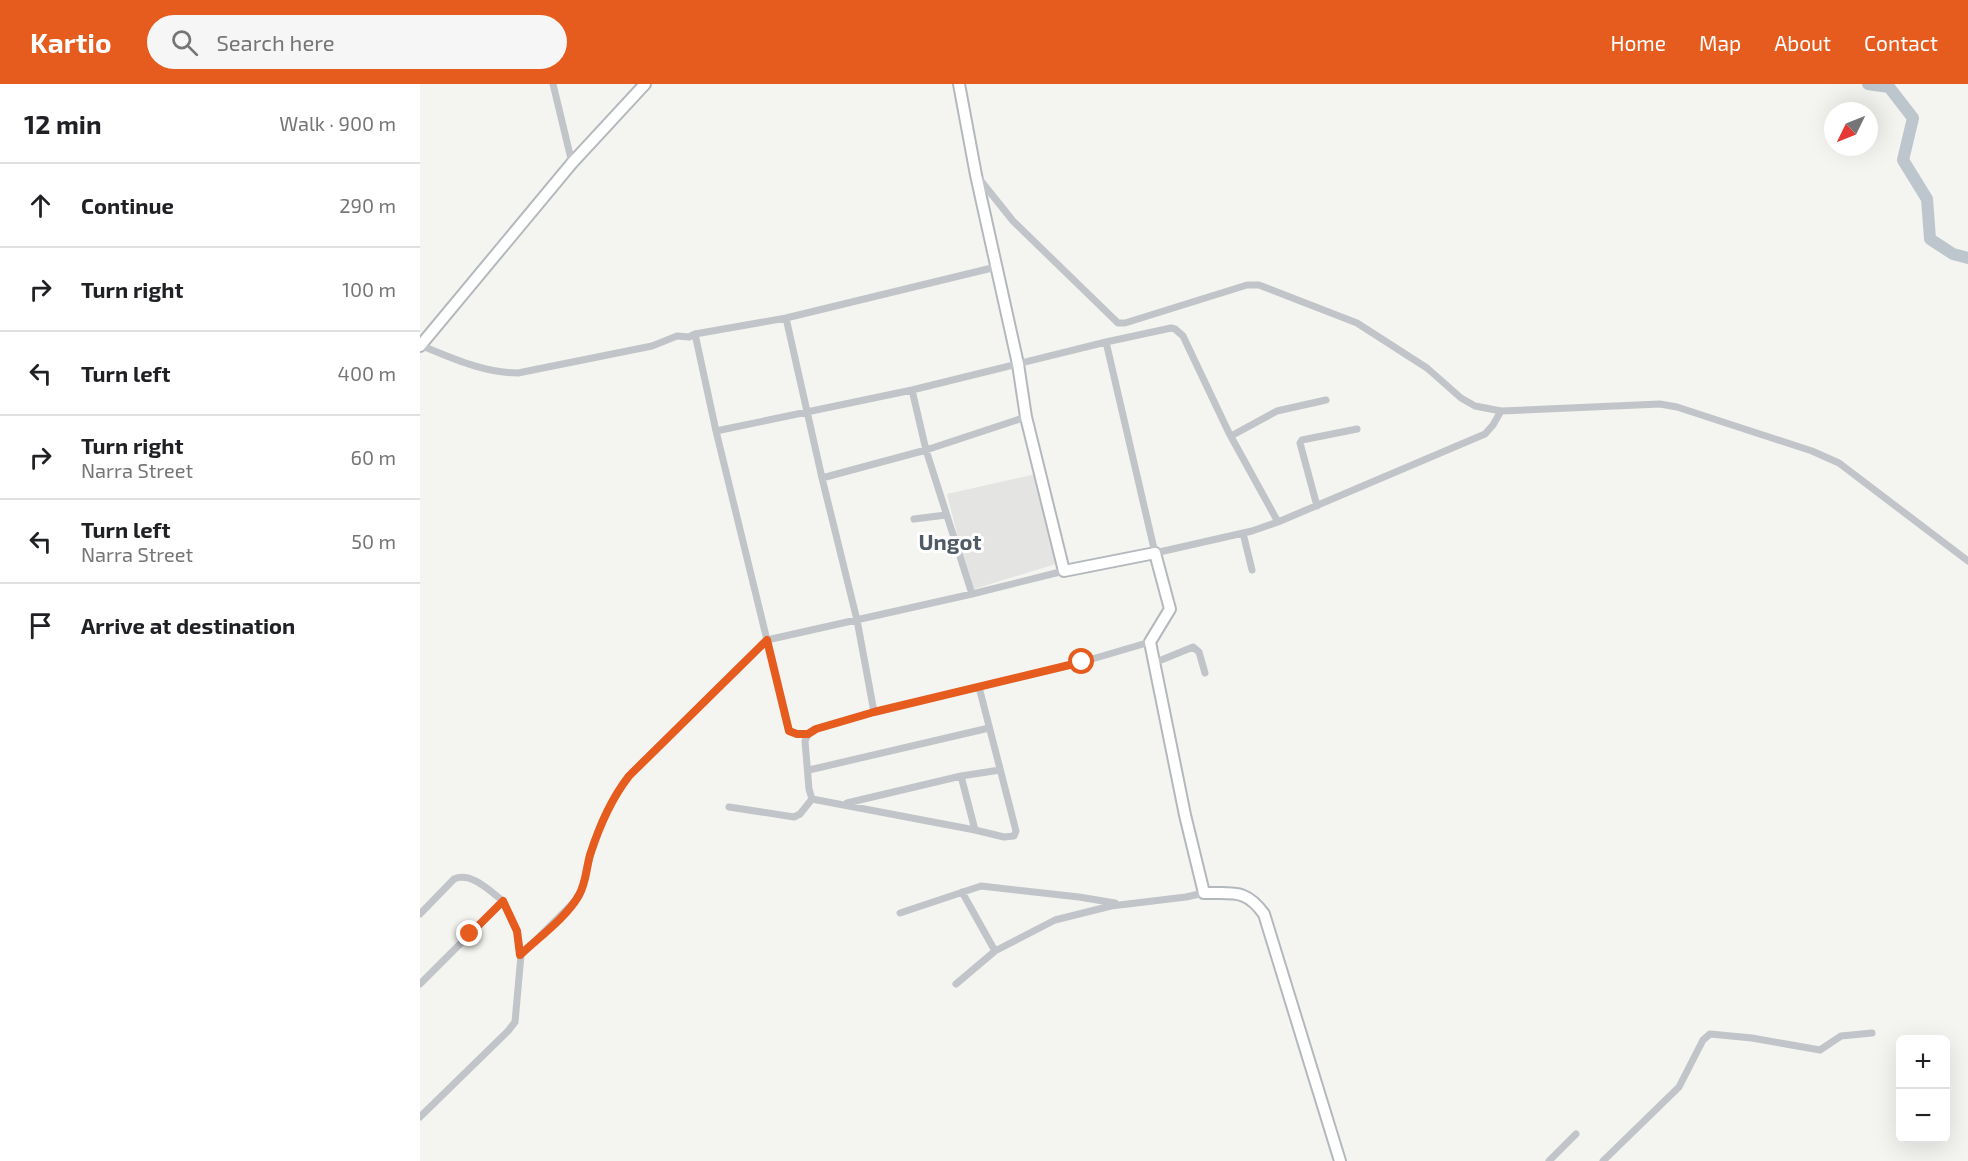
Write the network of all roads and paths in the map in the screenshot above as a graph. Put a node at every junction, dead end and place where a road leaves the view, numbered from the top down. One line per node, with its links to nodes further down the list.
1 (553, 84): 4 (street)
2 (645, 84): 4 (street)
3 (959, 84): 5 (street)
4 (572, 163): 10 (street)
5 (976, 175): 6 (street); 15 (street)
6 (996, 267): 7 (street); 11 (street)
7 (786, 318): 8 (street); 14 (street)
8 (695, 334): 10 (street); 18 (street)
9 (1106, 342): 11 (street); 19 (street); 27 (street)
10 (420, 346)
11 (1018, 364): 12 (street); 16 (street)
12 (912, 390): 14 (street); 20 (street)
13 (1326, 400): 19 (street)
14 (807, 411): 18 (street); 21 (street)
15 (1501, 411): 22 (street); 28 (street)
16 (1026, 417): 20 (street); 30 (street)
17 (1357, 429): 22 (street)
18 (716, 431): 33 (street)
19 (1231, 436): 25 (street)
20 (926, 450): 21 (street); 23 (street)
21 (822, 478): 32 (street)
22 (1317, 506): 25 (street)
23 (946, 515): 24 (street); 31 (street)
24 (914, 519)
25 (1278, 522): 26 (street)
26 (1243, 533): 27 (street); 29 (street)
27 (1155, 553): 30 (street); 34 (street)
28 (1968, 561)
29 (1252, 570)
30 (1064, 571): 31 (street)
31 (972, 594): 32 (street)
32 (857, 620): 33 (street); 38 (street)
33 (767, 640): 40 (street); 57 (street)
34 (1150, 642): 35 (street); 37 (street)
35 (1154, 663): 36 (street); 49 (street)
36 (1205, 673)
37 (979, 687): 38 (street); 39 (street)
38 (874, 712): 40 (street)
39 (988, 728): 41 (street); 42 (street)
40 (808, 734): 41 (street)
41 (809, 770): 44 (street)
42 (1000, 770): 43 (street); 47 (street)
43 (961, 776): 45 (street); 47 (street)
44 (812, 799): 45 (street); 46 (street)
45 (843, 805): 47 (street)
46 (729, 807)
47 (975, 830)
48 (962, 892): 50 (street); 54 (street); 56 (street)
49 (1204, 893): 52 (street); 63 (street)
50 (1078, 897): 52 (street); 55 (street)
51 (503, 901): 53 (street); 57 (street); 58 (street)
52 (1124, 904): 55 (street)
53 (421, 911)
54 (900, 913)
55 (1080, 913): 56 (street)
56 (995, 951): 59 (street)
57 (520, 955): 61 (street)
58 (420, 984)
59 (956, 984)
60 (1872, 1033): 65 (street)
61 (420, 1117)
62 (1576, 1134): 64 (street)
63 (1340, 1161)
64 (1550, 1161)
65 (1602, 1161)

